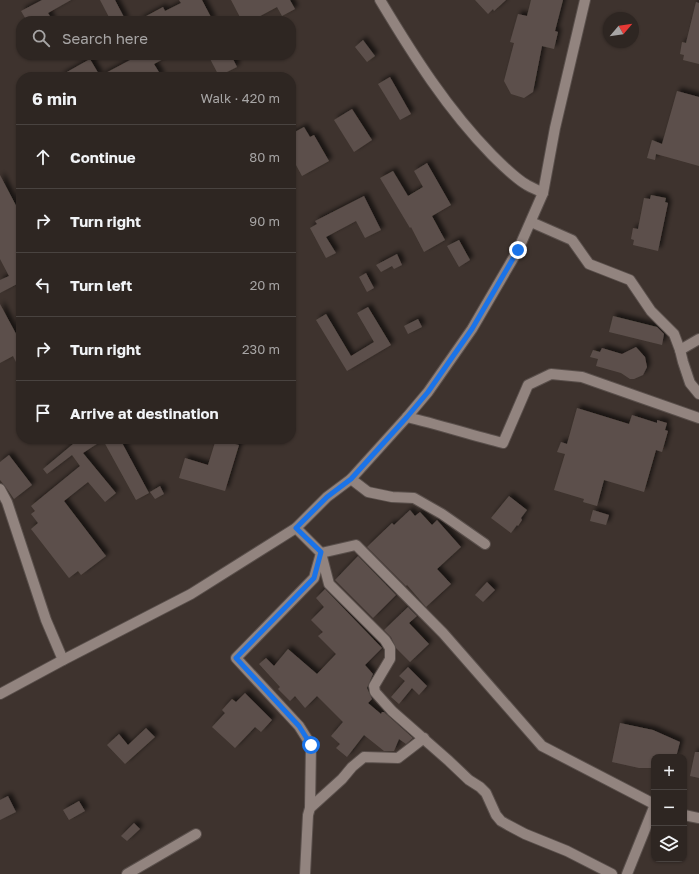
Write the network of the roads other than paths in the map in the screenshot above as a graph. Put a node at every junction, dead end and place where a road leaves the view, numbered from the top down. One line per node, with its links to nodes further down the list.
1 (380, 0): 3 (street)
2 (585, 0): 3 (street)
3 (543, 192): 4 (street)
4 (531, 222): 6 (street); 8 (street)
5 (699, 339): 6 (street)
6 (680, 350): 7 (street)
7 (699, 394)
8 (407, 417): 9 (street); 10 (street)
9 (699, 418)
10 (351, 479): 12 (street); 13 (street)
11 (0, 488): 15 (street)
12 (296, 528): 14 (street); 15 (street)
13 (485, 544)
14 (321, 552): 17 (street); 18 (street); 19 (street)
15 (63, 660): 16 (street)
16 (0, 694)
17 (424, 738): 19 (street); 26 (street)
18 (651, 802)
19 (310, 808): 25 (street)
20 (651, 814): 27 (street)
21 (687, 816): 22 (street)
22 (699, 818)
23 (196, 834): 24 (street)
24 (127, 874)
25 (305, 874)
26 (612, 874)
27 (627, 874)

